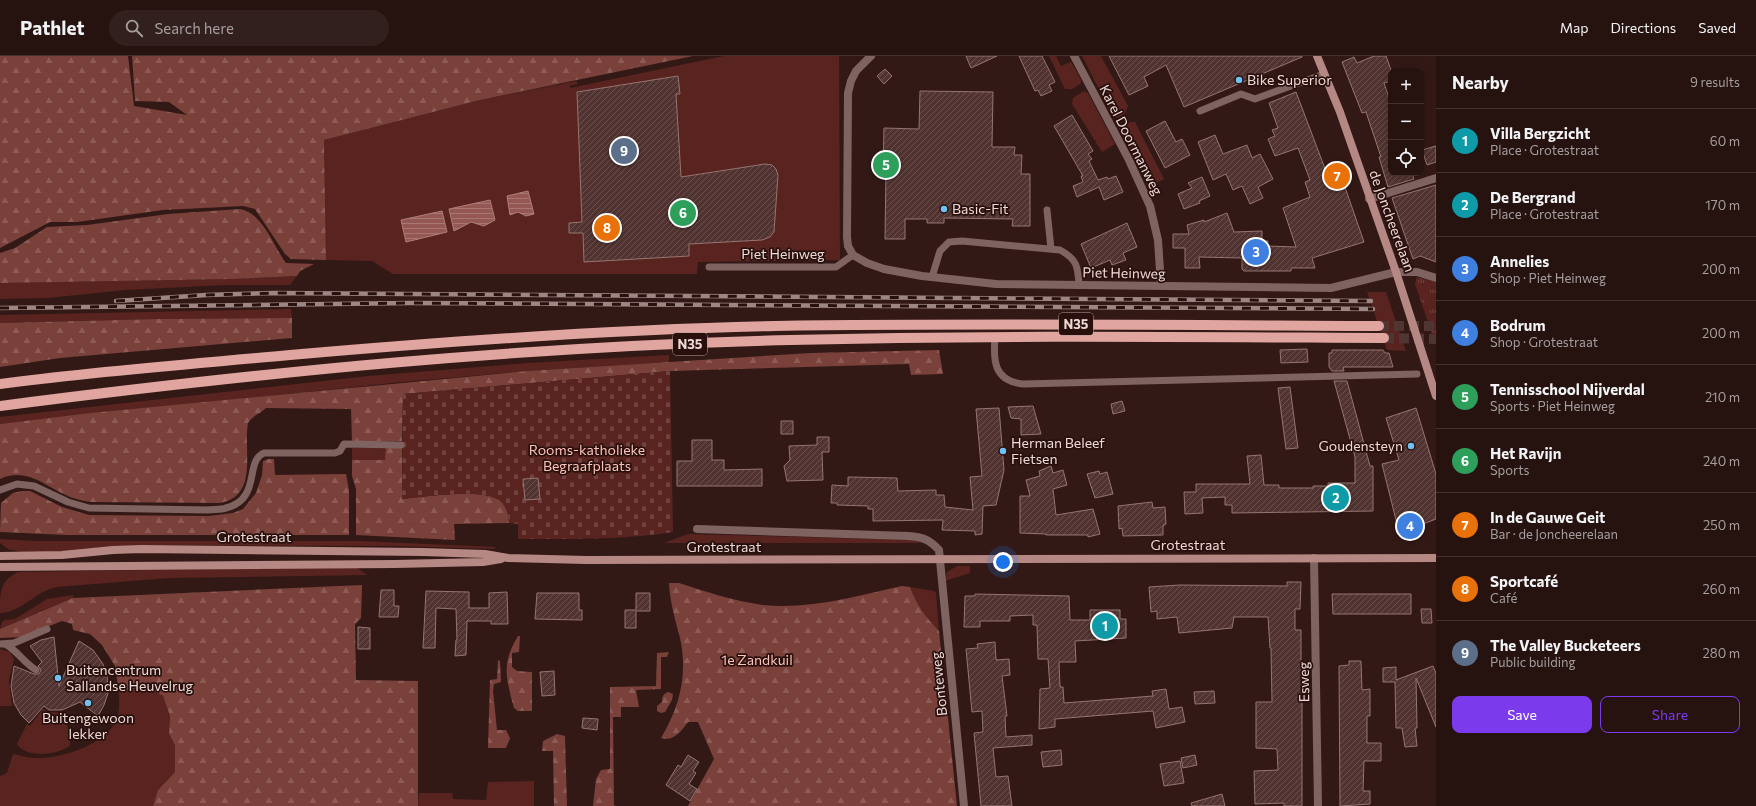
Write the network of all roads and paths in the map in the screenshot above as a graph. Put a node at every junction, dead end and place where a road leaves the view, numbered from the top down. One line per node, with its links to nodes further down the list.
1 (871, 56): 10 (street)
2 (1074, 56): 16 (street, Karel Doormanweg)
3 (1317, 56): 4 (street, de Joncheerelaan)
4 (1324, 74): 5 (lane); 7 (street, de Joncheerelaan)
5 (1200, 111)
6 (1436, 178): 7 (street)
7 (1369, 199): 12 (street, de Joncheerelaan)
8 (1047, 210): 9 (lane)
9 (1051, 249): 13 (lane); 15 (lane)
10 (853, 255): 11 (lane, Piet Heinweg); 13 (street, Piet Heinweg)
11 (709, 267)
12 (1396, 272): 14 (street, Piet Heinweg); 16 (street, Piet Heinweg); 21 (street, de Joncheerelaan)
13 (932, 277): 15 (street, Piet Heinweg)
14 (1436, 278)
15 (1079, 285): 16 (street, Piet Heinweg)
16 (1161, 286)
17 (1379, 326): 22 (main road, N35)
18 (995, 337): 19 (main road, N35); 20 (lane); 24 (main road, N35)
19 (1384, 338)
20 (1418, 374)
21 (1433, 374): 23 (street, de Joncheerelaan)
22 (0, 384)
23 (1436, 396)
24 (0, 406)
25 (401, 445): 26 (lane)
26 (0, 490)
27 (697, 529): 32 (street, Grotestraat)
28 (0, 556): 29 (street, Grotestraat)
29 (508, 558): 32 (street, Grotestraat); 33 (street, Grotestraat)
30 (1314, 558): 31 (street, Grotestraat); 32 (street, Grotestraat); 38 (street, Esweg)
31 (1436, 558)
32 (940, 560): 37 (street, Bonteweg)
33 (0, 567)
34 (47, 629): 35 (lane)
35 (3, 644): 36 (lane)
36 (36, 670)
37 (964, 806)
38 (1318, 806)

